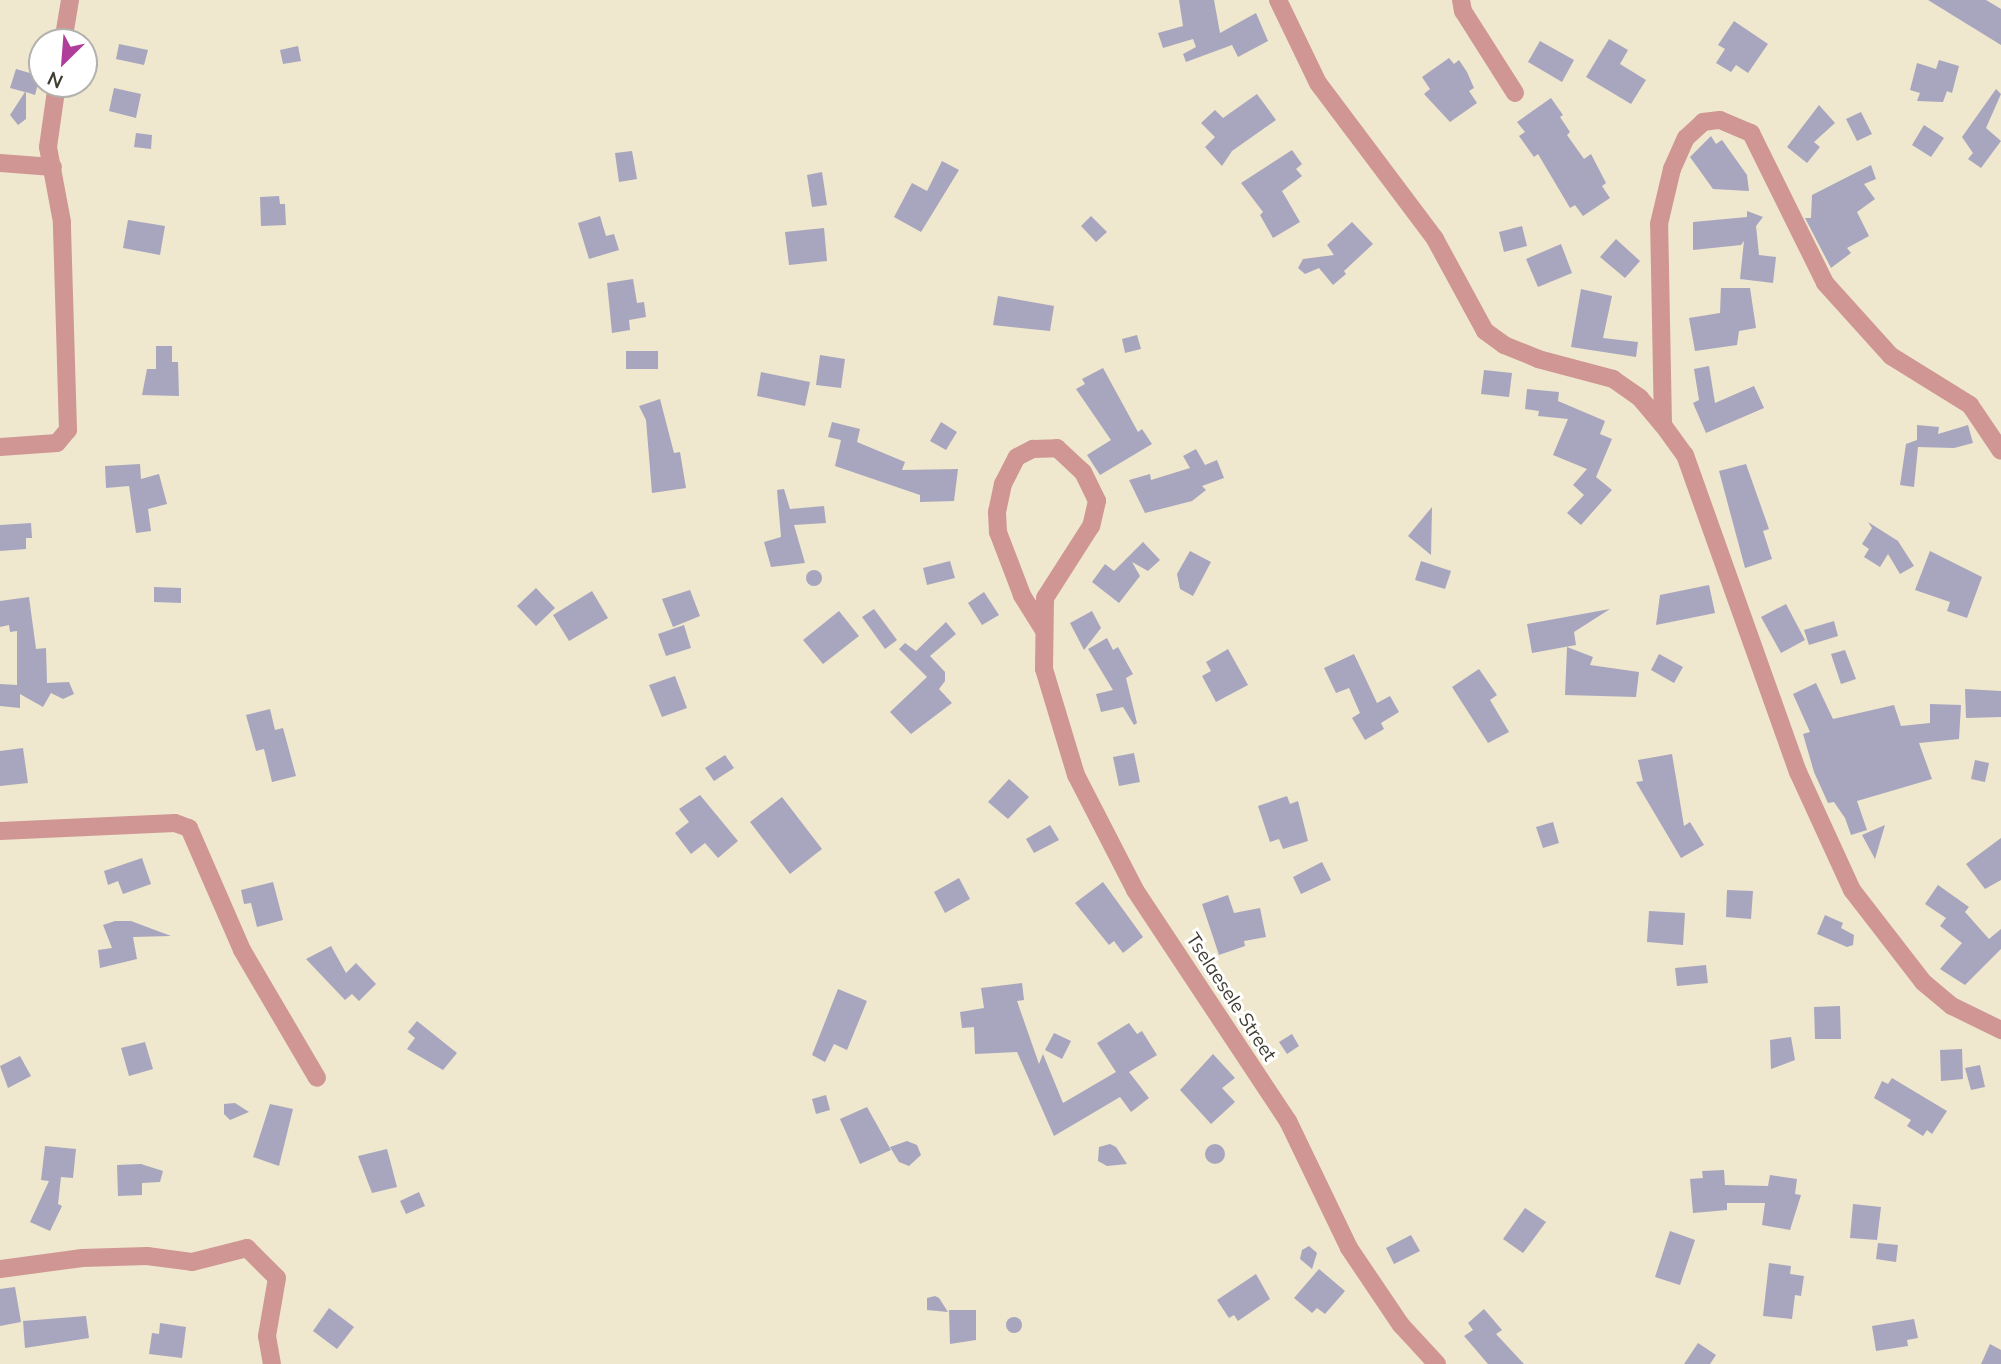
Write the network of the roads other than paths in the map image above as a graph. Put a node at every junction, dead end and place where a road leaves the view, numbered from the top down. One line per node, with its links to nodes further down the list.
1 (70, 0): 4 (street)
2 (1278, 0): 9 (street)
3 (1461, 0): 5 (street)
4 (66, 28)
5 (1515, 93)
6 (54, 98): 8 (street)
7 (0, 163): 8 (street)
8 (53, 167): 10 (street)
9 (1663, 425): 11 (street); 14 (street)
10 (0, 447)
11 (2001, 452)
12 (1043, 629): 12 (street, Tselaesele Street); 18 (street, Tselaesele Street)
13 (0, 831): 15 (street)
14 (2001, 1030)
15 (317, 1078)
16 (0, 1269): 17 (street)
17 (272, 1364)
18 (1437, 1364)

